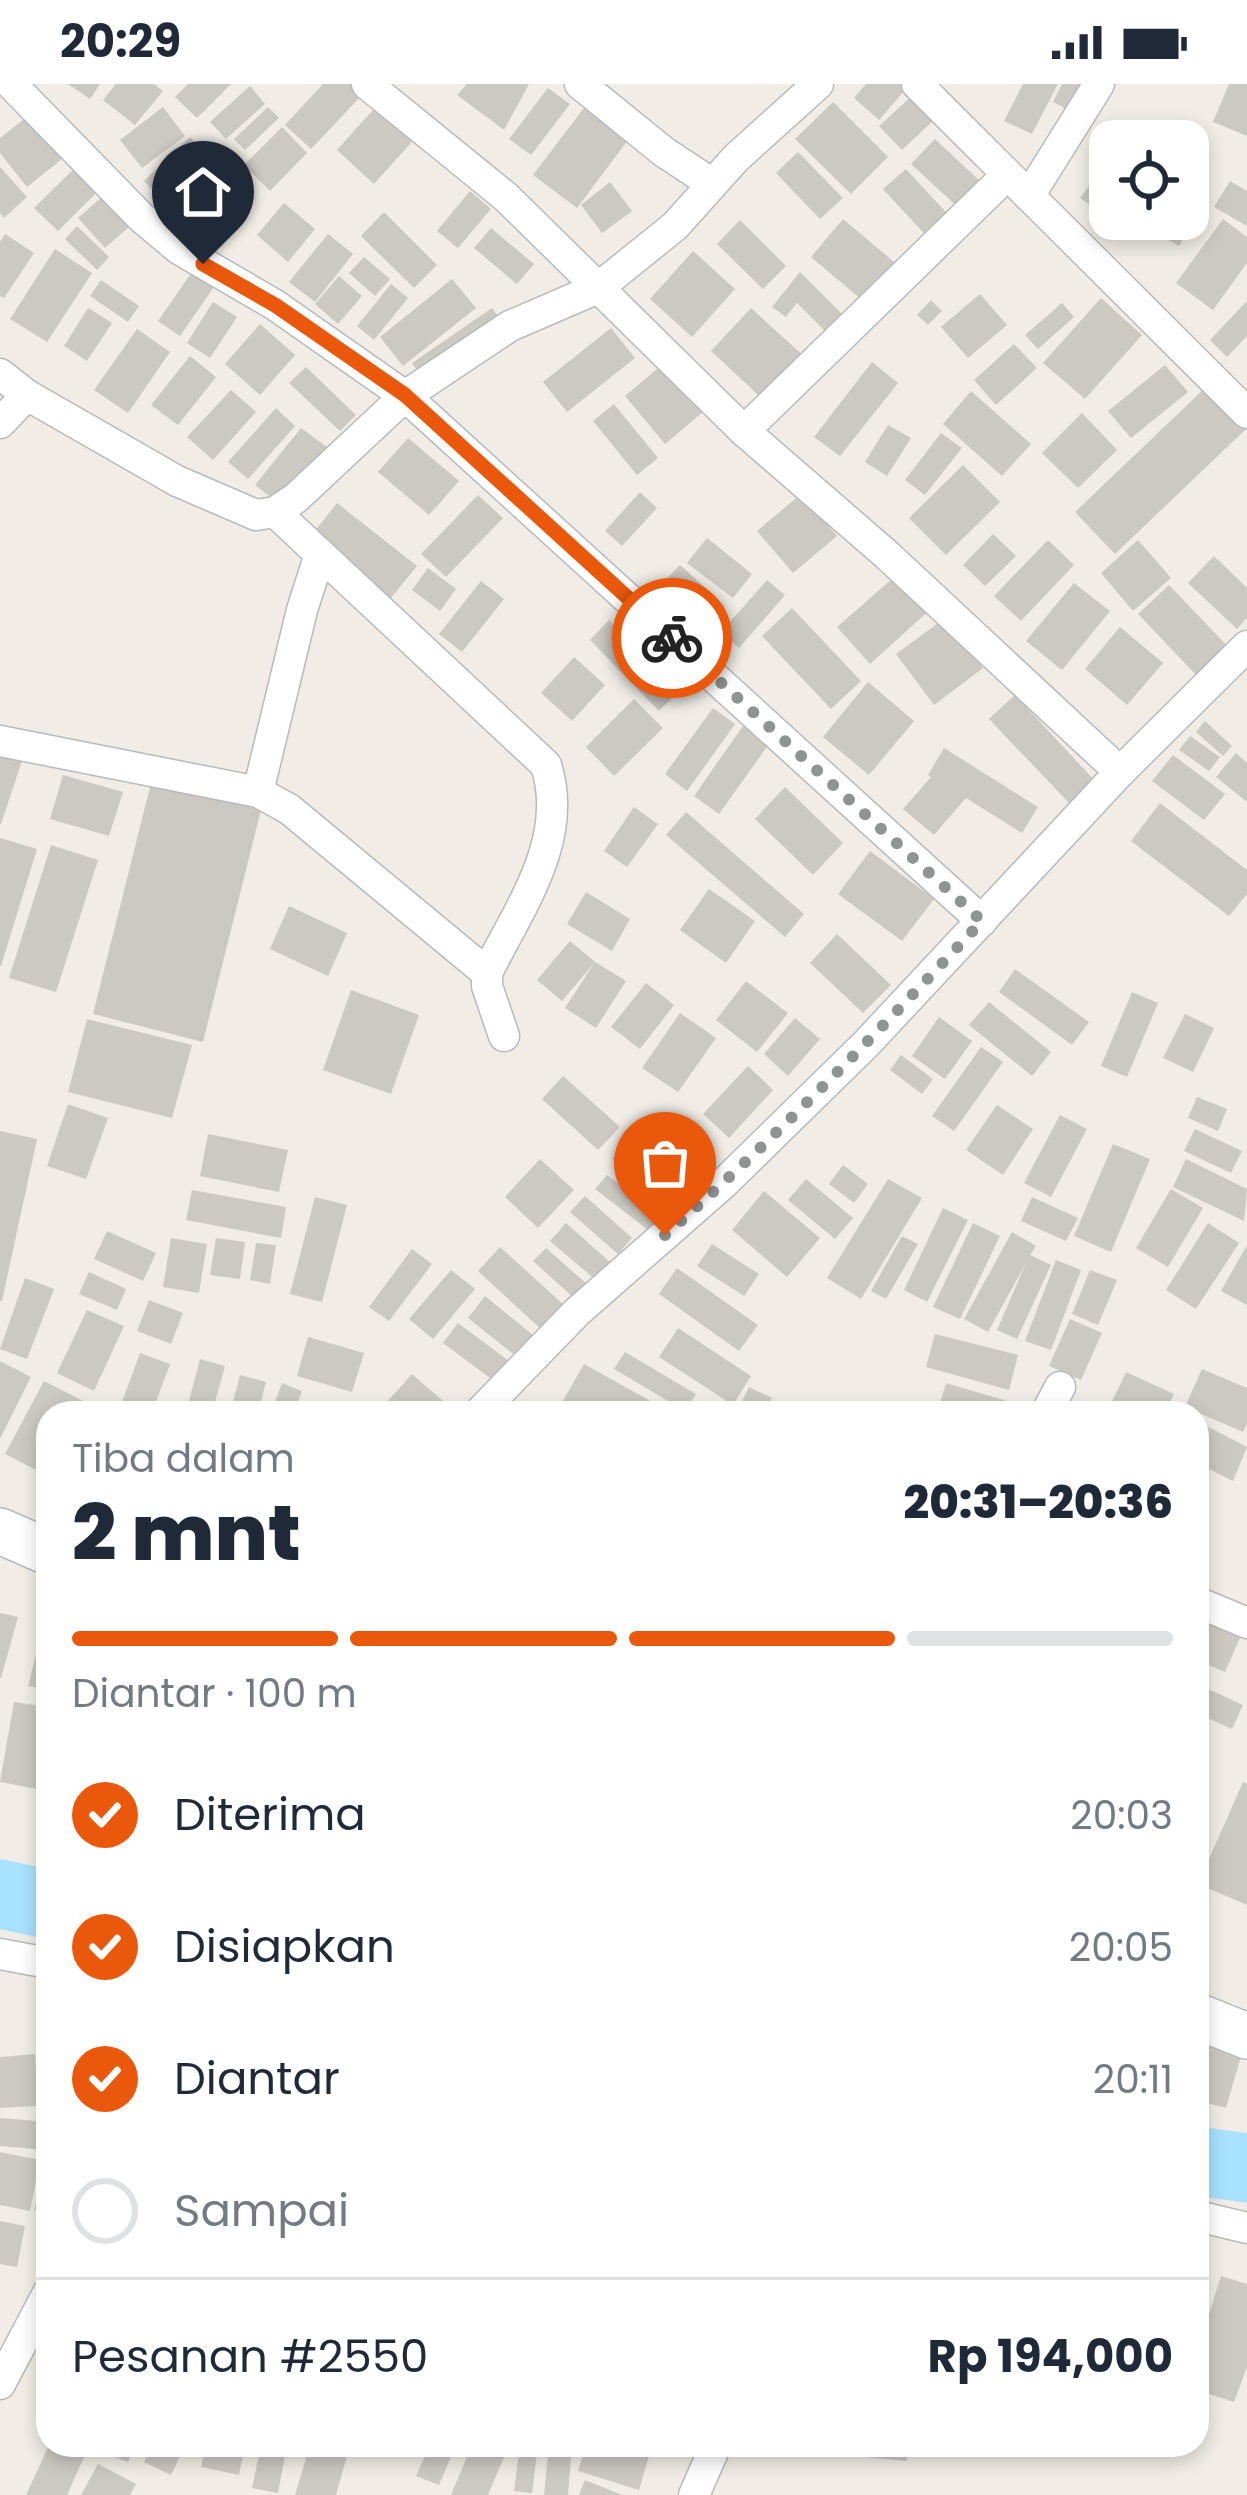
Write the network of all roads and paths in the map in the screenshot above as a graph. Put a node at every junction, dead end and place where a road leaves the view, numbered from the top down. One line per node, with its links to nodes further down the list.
1 (367, 84): 9 (street)
2 (580, 84): 7 (street)
3 (818, 84): 7 (street)
4 (917, 84): 8 (street)
5 (1099, 84): 8 (street)
6 (8, 91): 12 (street)
7 (711, 183): 9 (street)
8 (1018, 186): 13 (street); 15 (street)
9 (598, 288): 12 (street); 15 (street)
10 (0, 374): 11 (street)
11 (27, 395): 14 (street); 16 (street)
12 (405, 395): 16 (street); 22 (street)
13 (1247, 413)
14 (0, 423)
15 (744, 431): 20 (street)
16 (275, 512): 17 (street)
17 (320, 554): 21 (street); 23 (street)
18 (1247, 646): 20 (street)
19 (0, 741): 21 (street)
20 (1120, 772): 22 (street)
21 (258, 792): 23 (street)
22 (982, 921): 25 (street)
23 (487, 973): 24 (street)
24 (504, 1036)
25 (491, 1401)
26 (0, 1531): 27 (main road)
27 (36, 1547)
28 (36, 1554): 29 (main road)
29 (0, 1564)
30 (1209, 1607): 31 (street)
31 (1247, 1624)
32 (0, 1954): 33 (street)
33 (36, 1961)
34 (1209, 2021): 35 (main road)
35 (1247, 2036)
36 (1209, 2219): 37 (street)
37 (1247, 2228)
38 (36, 2316): 39 (street)
39 (0, 2384)
40 (711, 2457): 41 (street)
41 (694, 2495)

